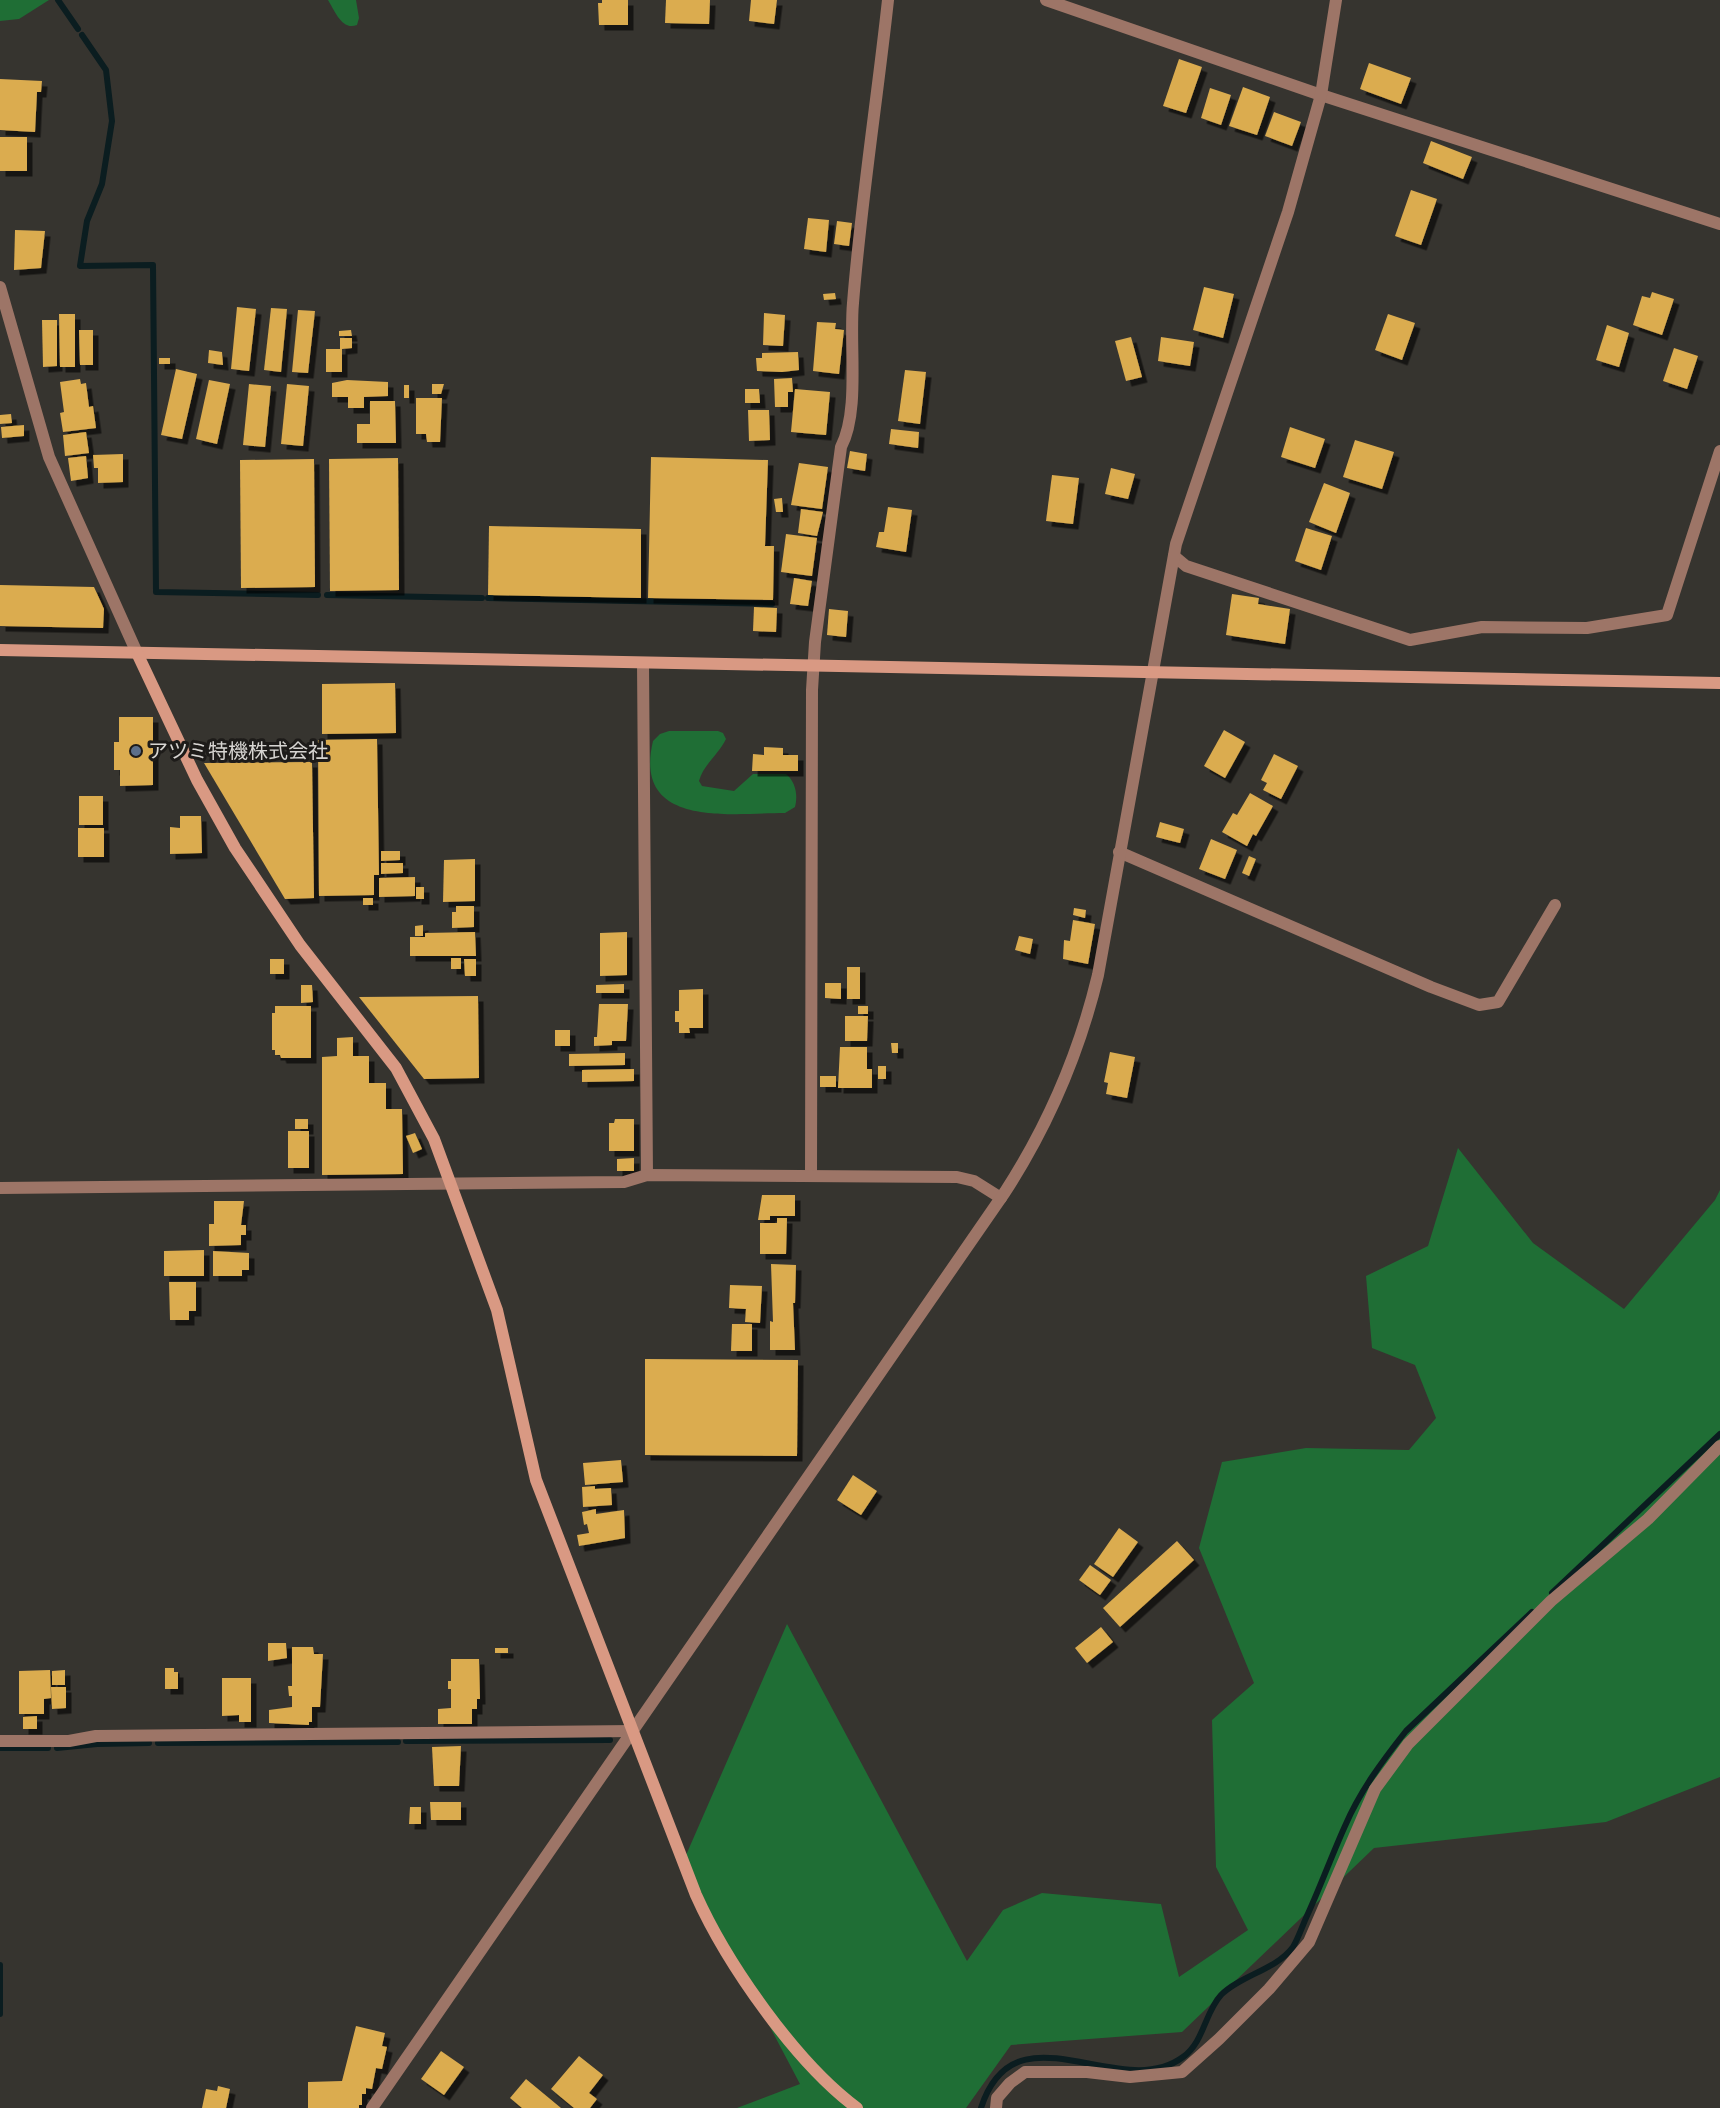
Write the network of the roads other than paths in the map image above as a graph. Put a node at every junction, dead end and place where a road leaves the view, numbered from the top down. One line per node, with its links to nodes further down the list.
1 (888, 0): 12 (street)
2 (1046, 0): 4 (street)
3 (1336, 0): 4 (street)
4 (1321, 95): 5 (street); 8 (street)
5 (1720, 224)
6 (0, 287): 10 (street)
7 (1720, 451): 8 (street)
8 (1174, 556): 13 (street)
9 (0, 650): 10 (street)
10 (137, 653): 11 (street); 19 (street)
11 (643, 663): 12 (street); 17 (street)
12 (813, 666): 13 (street); 18 (street)
13 (1152, 673): 14 (street); 15 (street)
14 (1720, 683)
15 (1119, 852): 16 (street); 21 (street)
16 (1555, 904)
17 (647, 1175): 18 (street); 19 (street)
18 (811, 1176): 21 (street)
19 (451, 1184): 20 (street); 23 (street)
20 (0, 1188)
21 (1001, 1198): 23 (street)
22 (1720, 1446): 27 (street)
23 (633, 1731): 24 (street); 25 (street); 26 (street)
24 (0, 1741)
25 (372, 2108)
26 (858, 2108)
27 (996, 2108)

